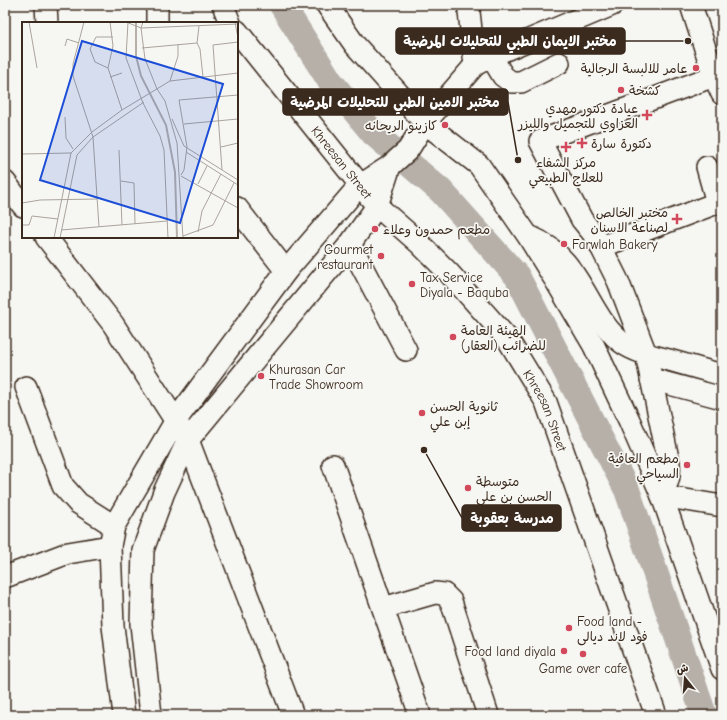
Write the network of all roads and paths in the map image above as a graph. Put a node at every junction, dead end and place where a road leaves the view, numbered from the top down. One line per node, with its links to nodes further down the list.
1 (46, 5): 8 (street)
2 (157, 5): 9 (street)
3 (223, 5): 10 (street)
4 (327, 5): 15 (street)
5 (470, 5): 12 (street)
6 (612, 5): 12 (street)
7 (691, 5): 14 (street)
8 (47, 22)
9 (157, 22)
10 (230, 22)
11 (238, 33): 19 (street, Khreesan Street)
12 (483, 60): 13 (street); 15 (street)
13 (559, 63)
14 (719, 81): 27 (street)
15 (425, 123): 16 (street); 24 (street)
16 (390, 166): 19 (street); 22 (street)
17 (706, 167): 20 (street)
18 (5, 182): 21 (street)
19 (359, 186): 22 (street, Khreesan Street); 28 (street)
20 (719, 202): 27 (street)
21 (22, 205)
22 (377, 206): 26 (street); 50 (street, Khreesan Street)
23 (238, 209): 28 (street)
24 (528, 236): 30 (street); 38 (street)
25 (47, 238): 35 (street)
26 (350, 244): 29 (street); 36 (street)
27 (601, 247): 30 (street)
28 (286, 271): 35 (street)
29 (406, 350)
30 (646, 354): 31 (street); 32 (street)
31 (722, 375)
32 (651, 379): 34 (street); 38 (street)
33 (26, 387): 40 (street)
34 (722, 398)
35 (176, 420): 36 (street); 40 (street)
36 (188, 440): 46 (street); 47 (street)
37 (333, 465): 43 (street)
38 (661, 494): 39 (street); 44 (street)
39 (722, 506)
40 (114, 526): 41 (street)
41 (110, 546): 42 (street); 45 (street)
42 (5, 577)
43 (383, 608): 48 (street); 49 (street)
44 (722, 669)
45 (124, 715)
46 (151, 715)
47 (293, 715)
48 (420, 715)
49 (488, 715)
50 (656, 715)

